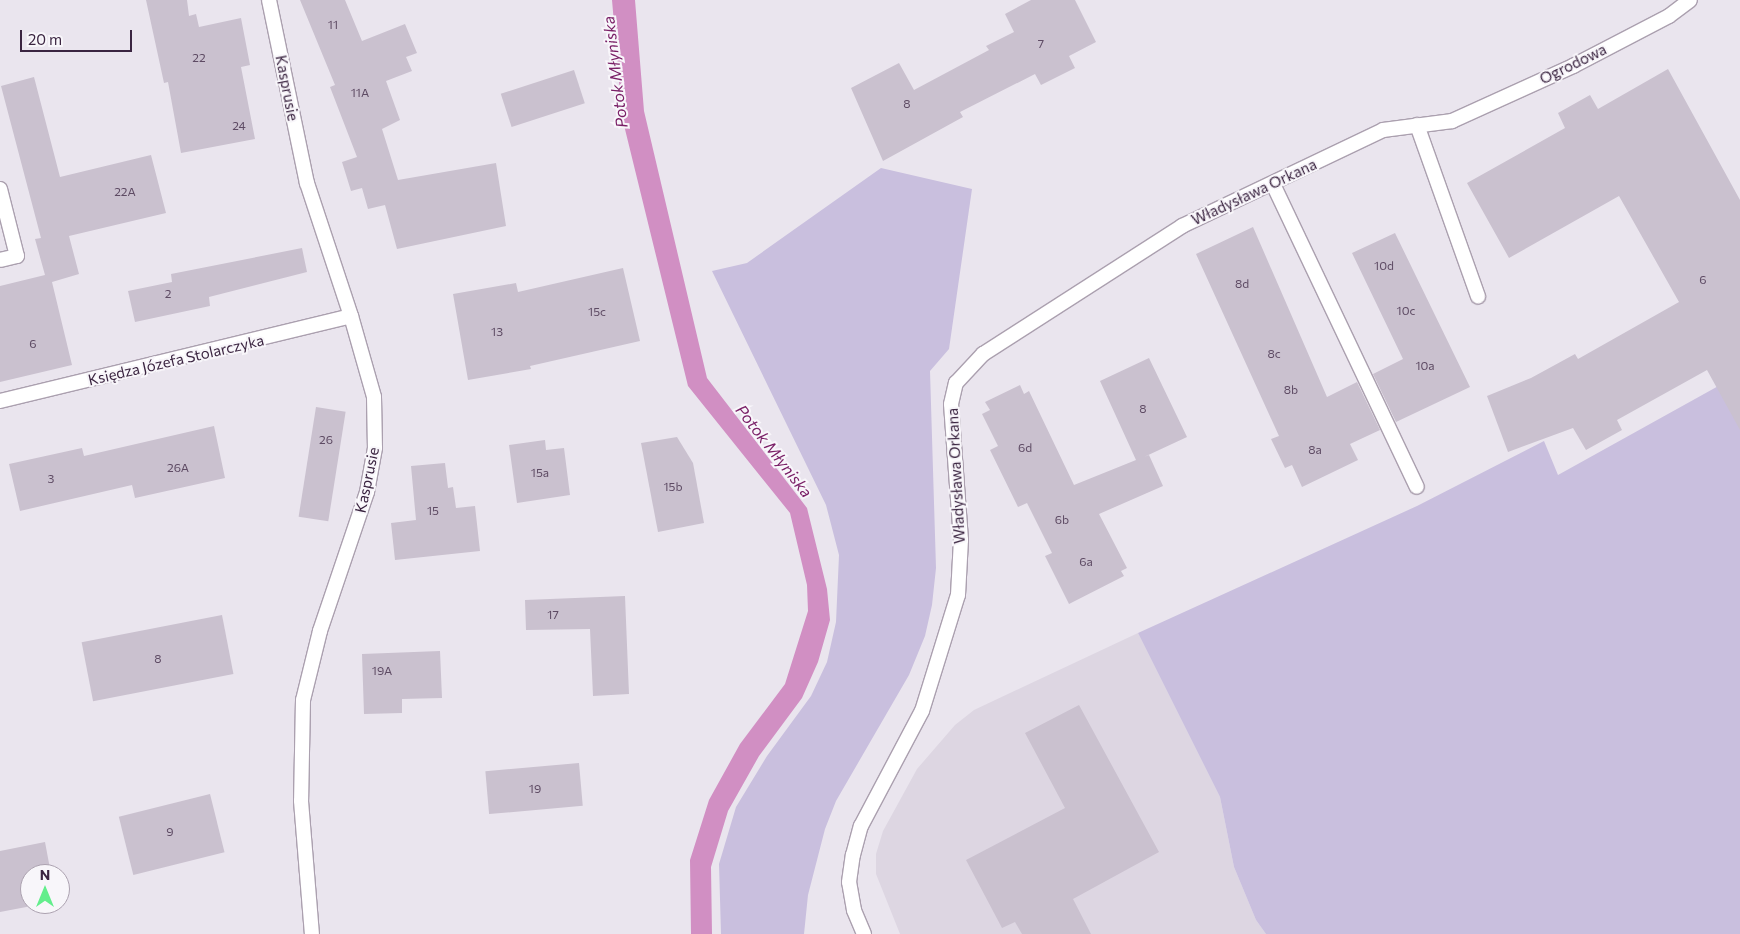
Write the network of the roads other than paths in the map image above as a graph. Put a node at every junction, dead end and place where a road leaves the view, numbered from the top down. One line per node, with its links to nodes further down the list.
1 (269, 0): 9 (street, Kasprusie)
2 (1690, 0): 3 (street, Ogrodowa)
3 (1452, 121): 4 (street, Władysława Orkana)
4 (1416, 124): 5 (street, Władysława Orkana); 8 (street)
5 (1273, 184): 11 (street); 13 (street, Władysława Orkana)
6 (0, 189): 7 (street)
7 (0, 260)
8 (1478, 296)
9 (350, 316): 10 (street, Księdza Józefa Stolarczyka); 12 (street, Kasprusie)
10 (0, 401)
11 (1417, 487)
12 (312, 934)
13 (864, 934)

